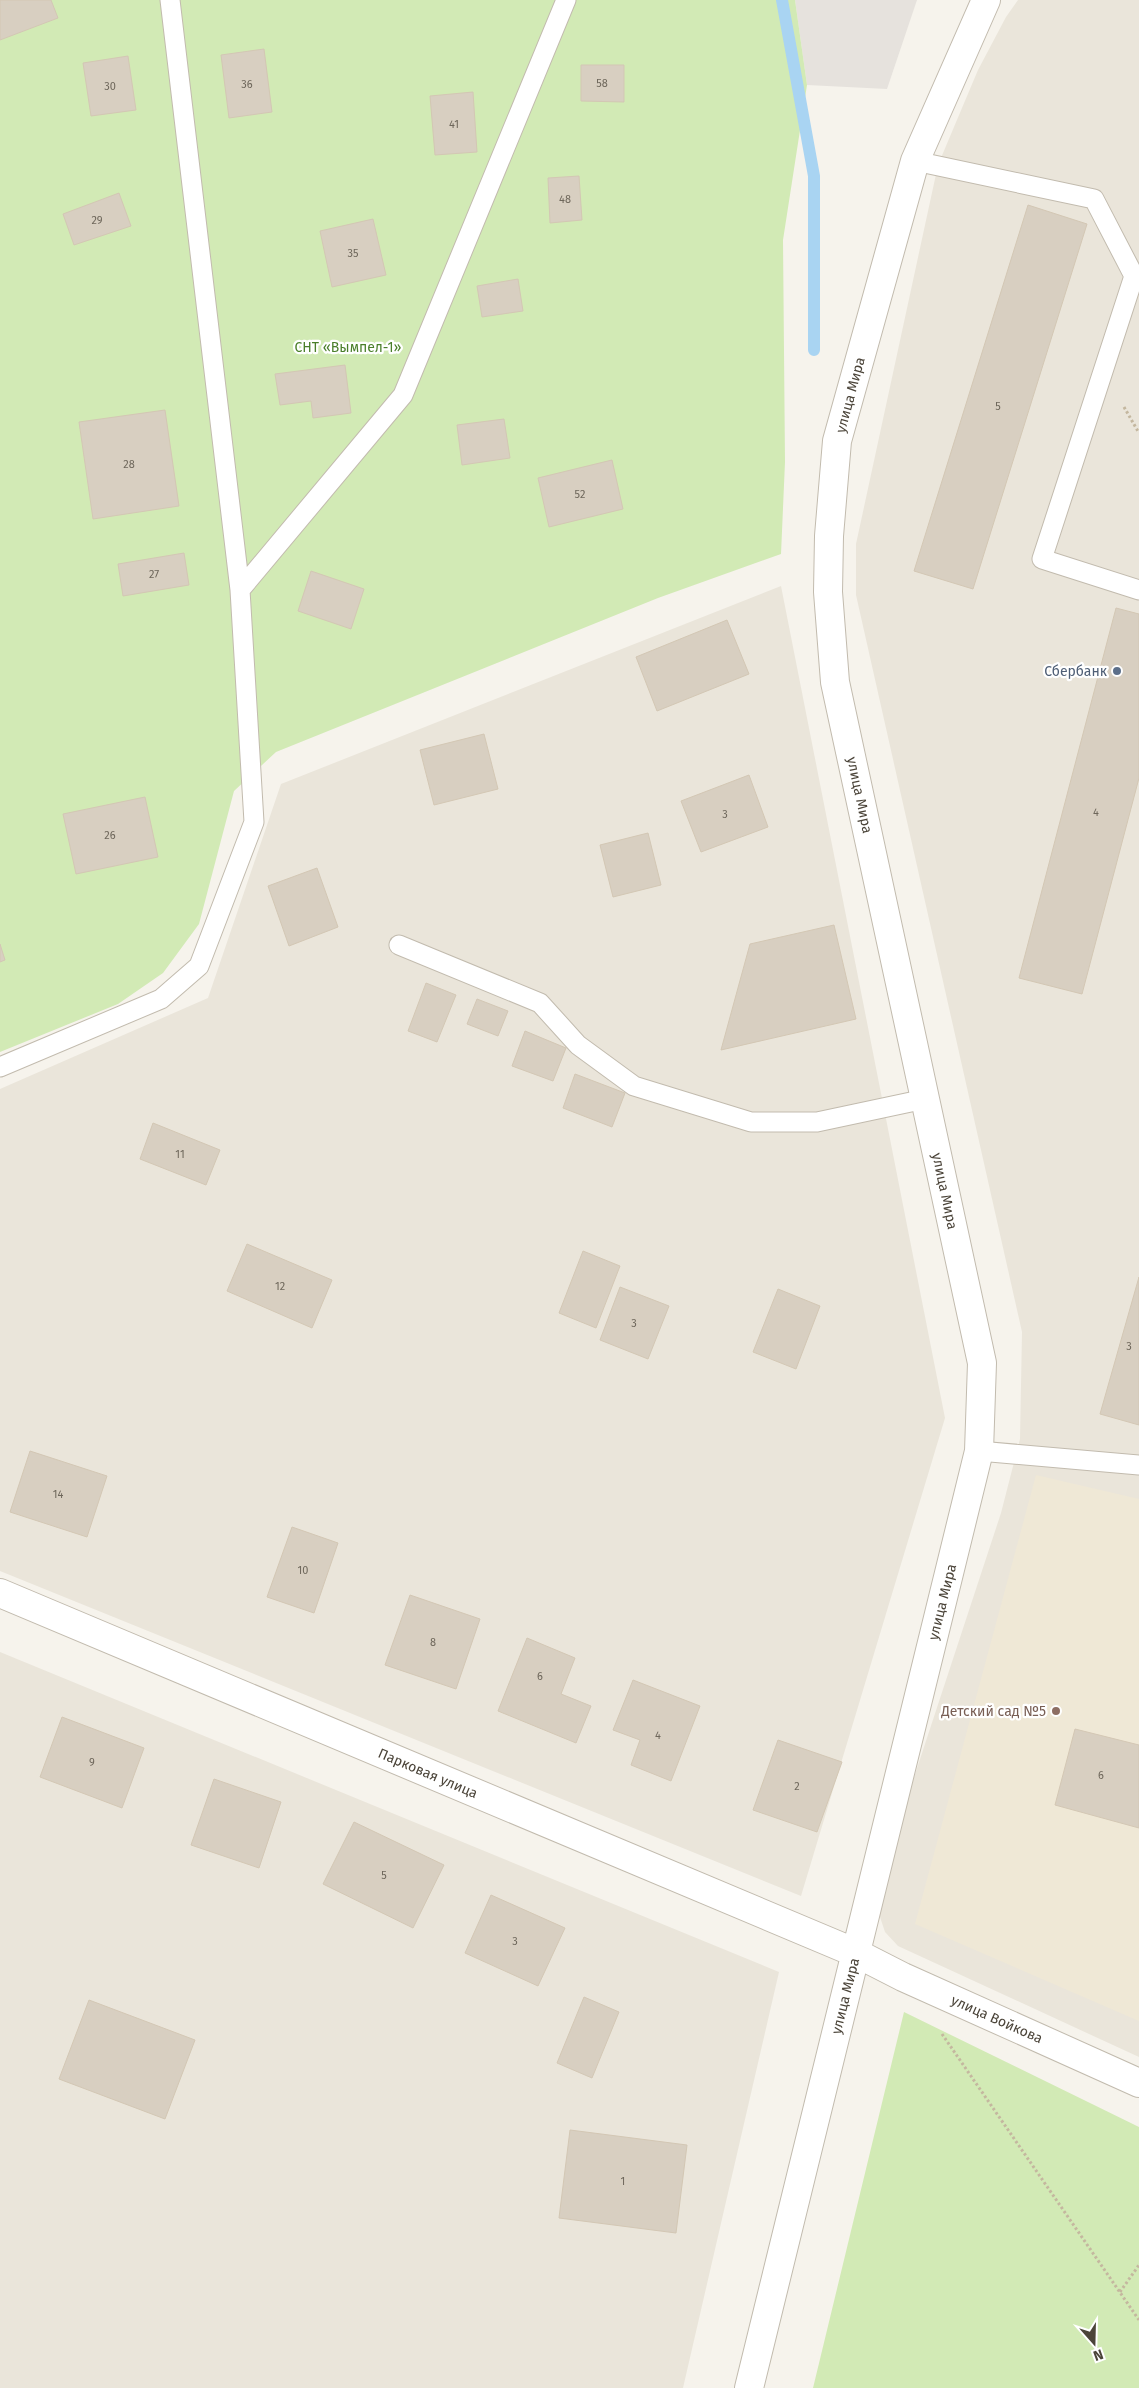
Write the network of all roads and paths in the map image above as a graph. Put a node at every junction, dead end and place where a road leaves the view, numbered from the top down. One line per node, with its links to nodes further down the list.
1 (170, 0): 6 (lane)
2 (566, 0): 6 (lane)
3 (986, 0): 4 (street, улица Мира)
4 (914, 161): 5 (lane); 10 (street, улица Мира)
5 (1137, 276): 7 (lane)
6 (240, 590): 9 (lane)
7 (1139, 590)
8 (399, 945): 10 (lane)
9 (0, 1067)
10 (925, 1099): 11 (street, улица Мира)
11 (979, 1451): 12 (lane); 14 (street, улица Мира)
12 (1139, 1465)
13 (0, 1593): 14 (street, Парковая улица)
14 (856, 1953): 16 (street, улица Войкова); 20 (street, улица Мира)
15 (938, 2028): 18 (path)
16 (1139, 2083)
17 (1139, 2265): 18 (path)
18 (1120, 2292): 19 (path)
19 (1139, 2320)
20 (749, 2388)

